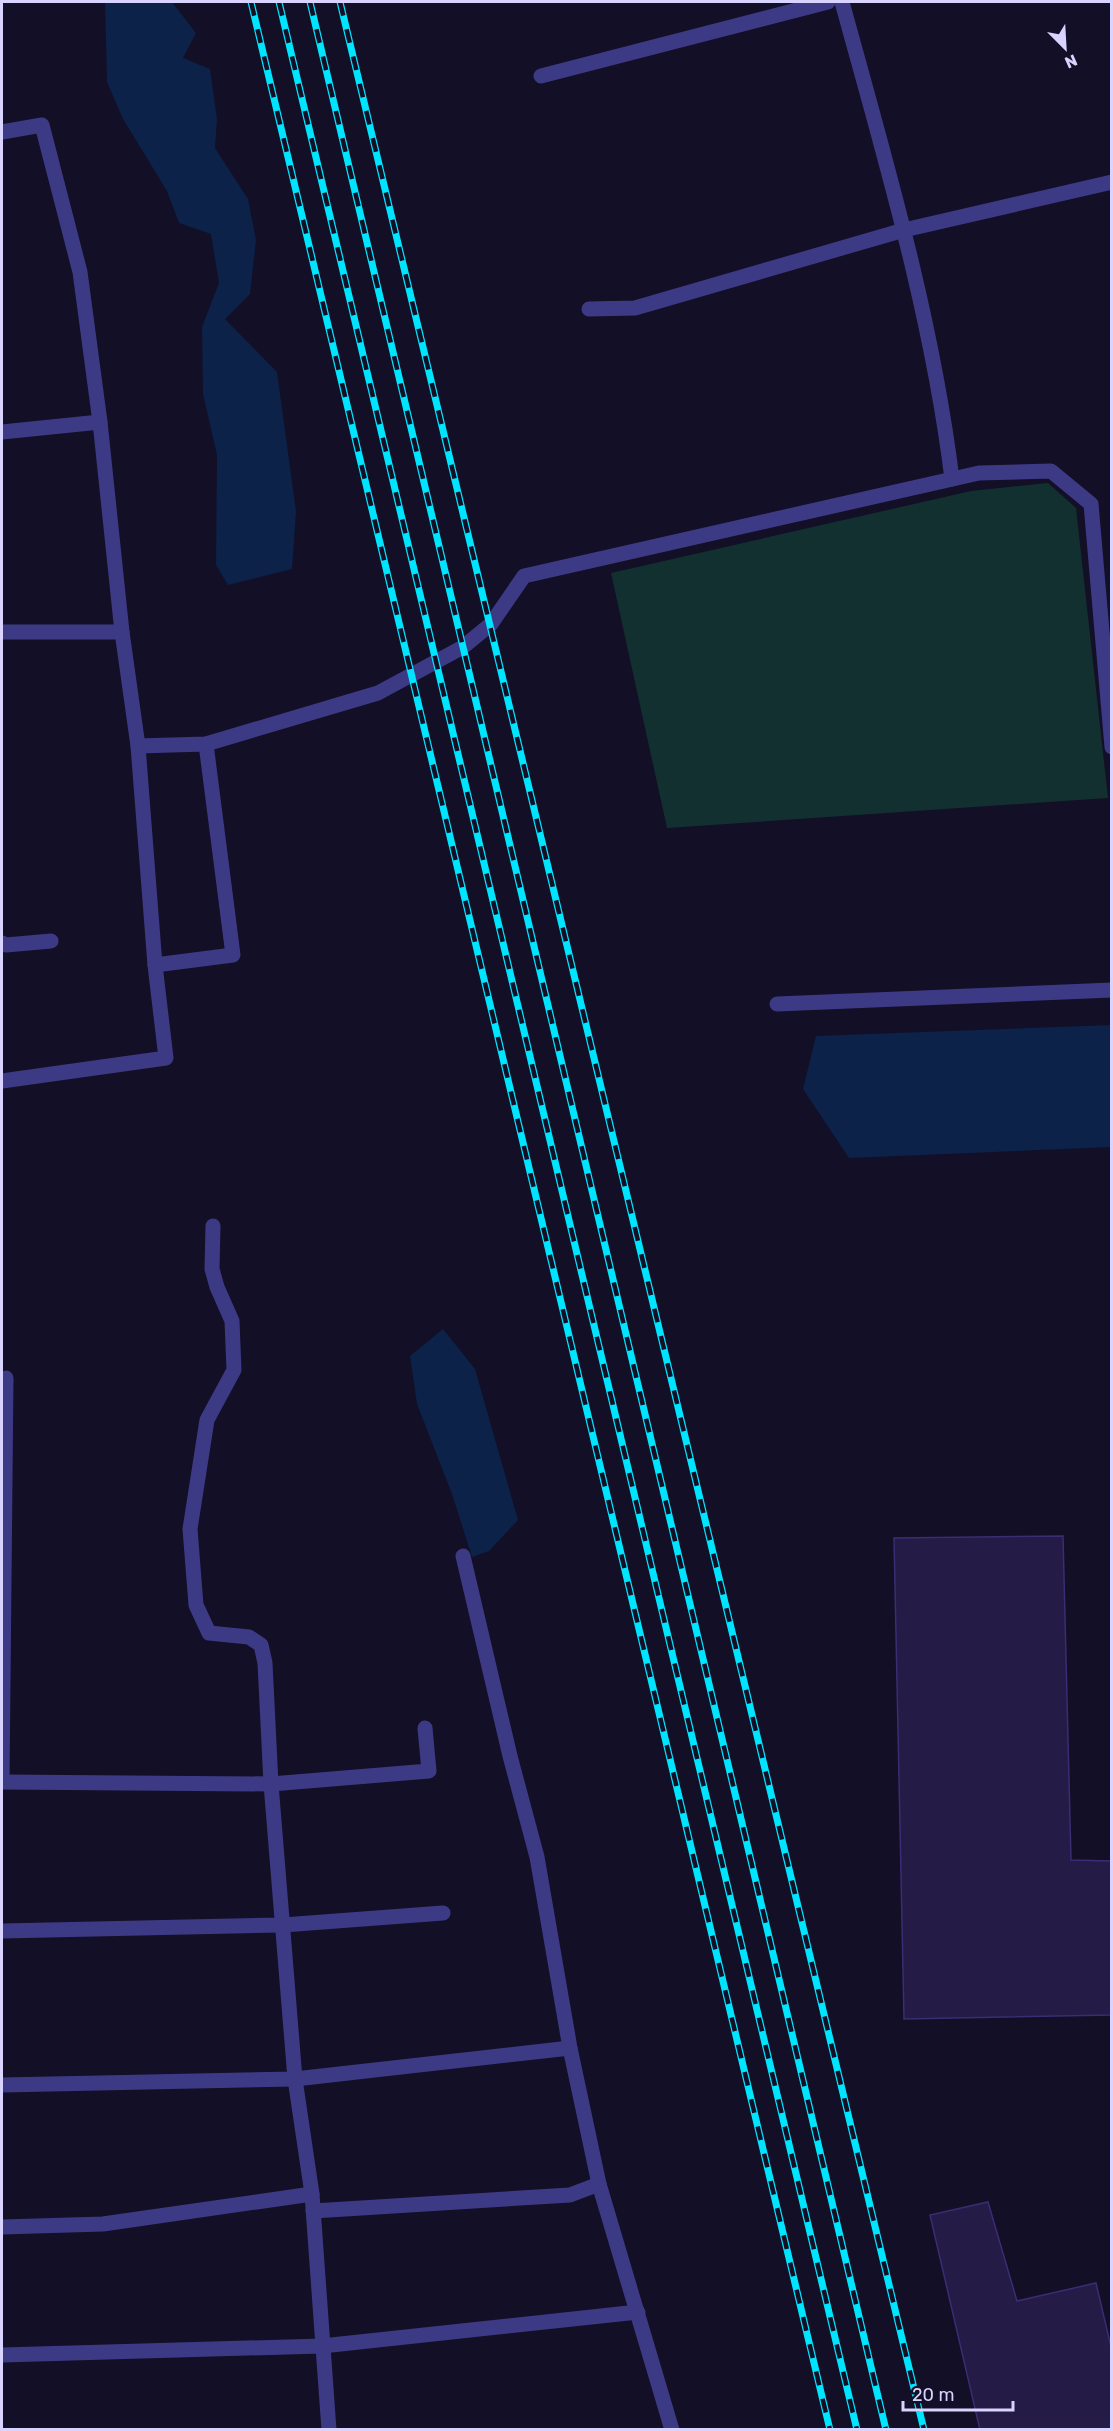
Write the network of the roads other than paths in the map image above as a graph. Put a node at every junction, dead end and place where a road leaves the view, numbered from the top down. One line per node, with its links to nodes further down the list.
1 (828, 2): 3 (street)
2 (842, 2): 6 (street)
3 (541, 76)
4 (2, 132): 8 (street)
5 (1112, 182): 6 (street)
6 (904, 230): 7 (street); 10 (street)
7 (589, 309)
8 (100, 422): 9 (street); 12 (street)
9 (2, 432)
10 (952, 479): 13 (street); 15 (street)
11 (2, 632): 12 (street)
12 (122, 632): 14 (street)
13 (206, 744): 14 (street); 18 (street)
14 (138, 746): 18 (street)
15 (1112, 747)
16 (51, 941): 17 (street)
17 (2, 943)
18 (155, 966): 21 (street)
19 (1112, 990): 20 (street)
20 (777, 1004)
21 (2, 1081)
22 (213, 1226): 27 (street)
23 (6, 1378): 26 (street)
24 (464, 1556): 31 (street)
25 (425, 1728): 27 (street)
26 (2, 1782): 27 (street)
27 (271, 1784): 29 (street)
28 (443, 1913): 29 (street)
29 (283, 1925): 30 (street); 32 (street)
30 (2, 1931)
31 (570, 2048): 32 (street); 34 (street)
32 (295, 2079): 33 (street); 35 (street)
33 (2, 2085)
34 (598, 2184): 36 (street); 38 (street)
35 (312, 2194): 36 (street); 37 (street)
36 (313, 2211): 39 (street)
37 (2, 2226)
38 (638, 2312): 39 (street); 42 (street)
39 (322, 2346): 40 (street); 41 (street)
40 (2, 2355)
41 (329, 2430)
42 (672, 2430)

